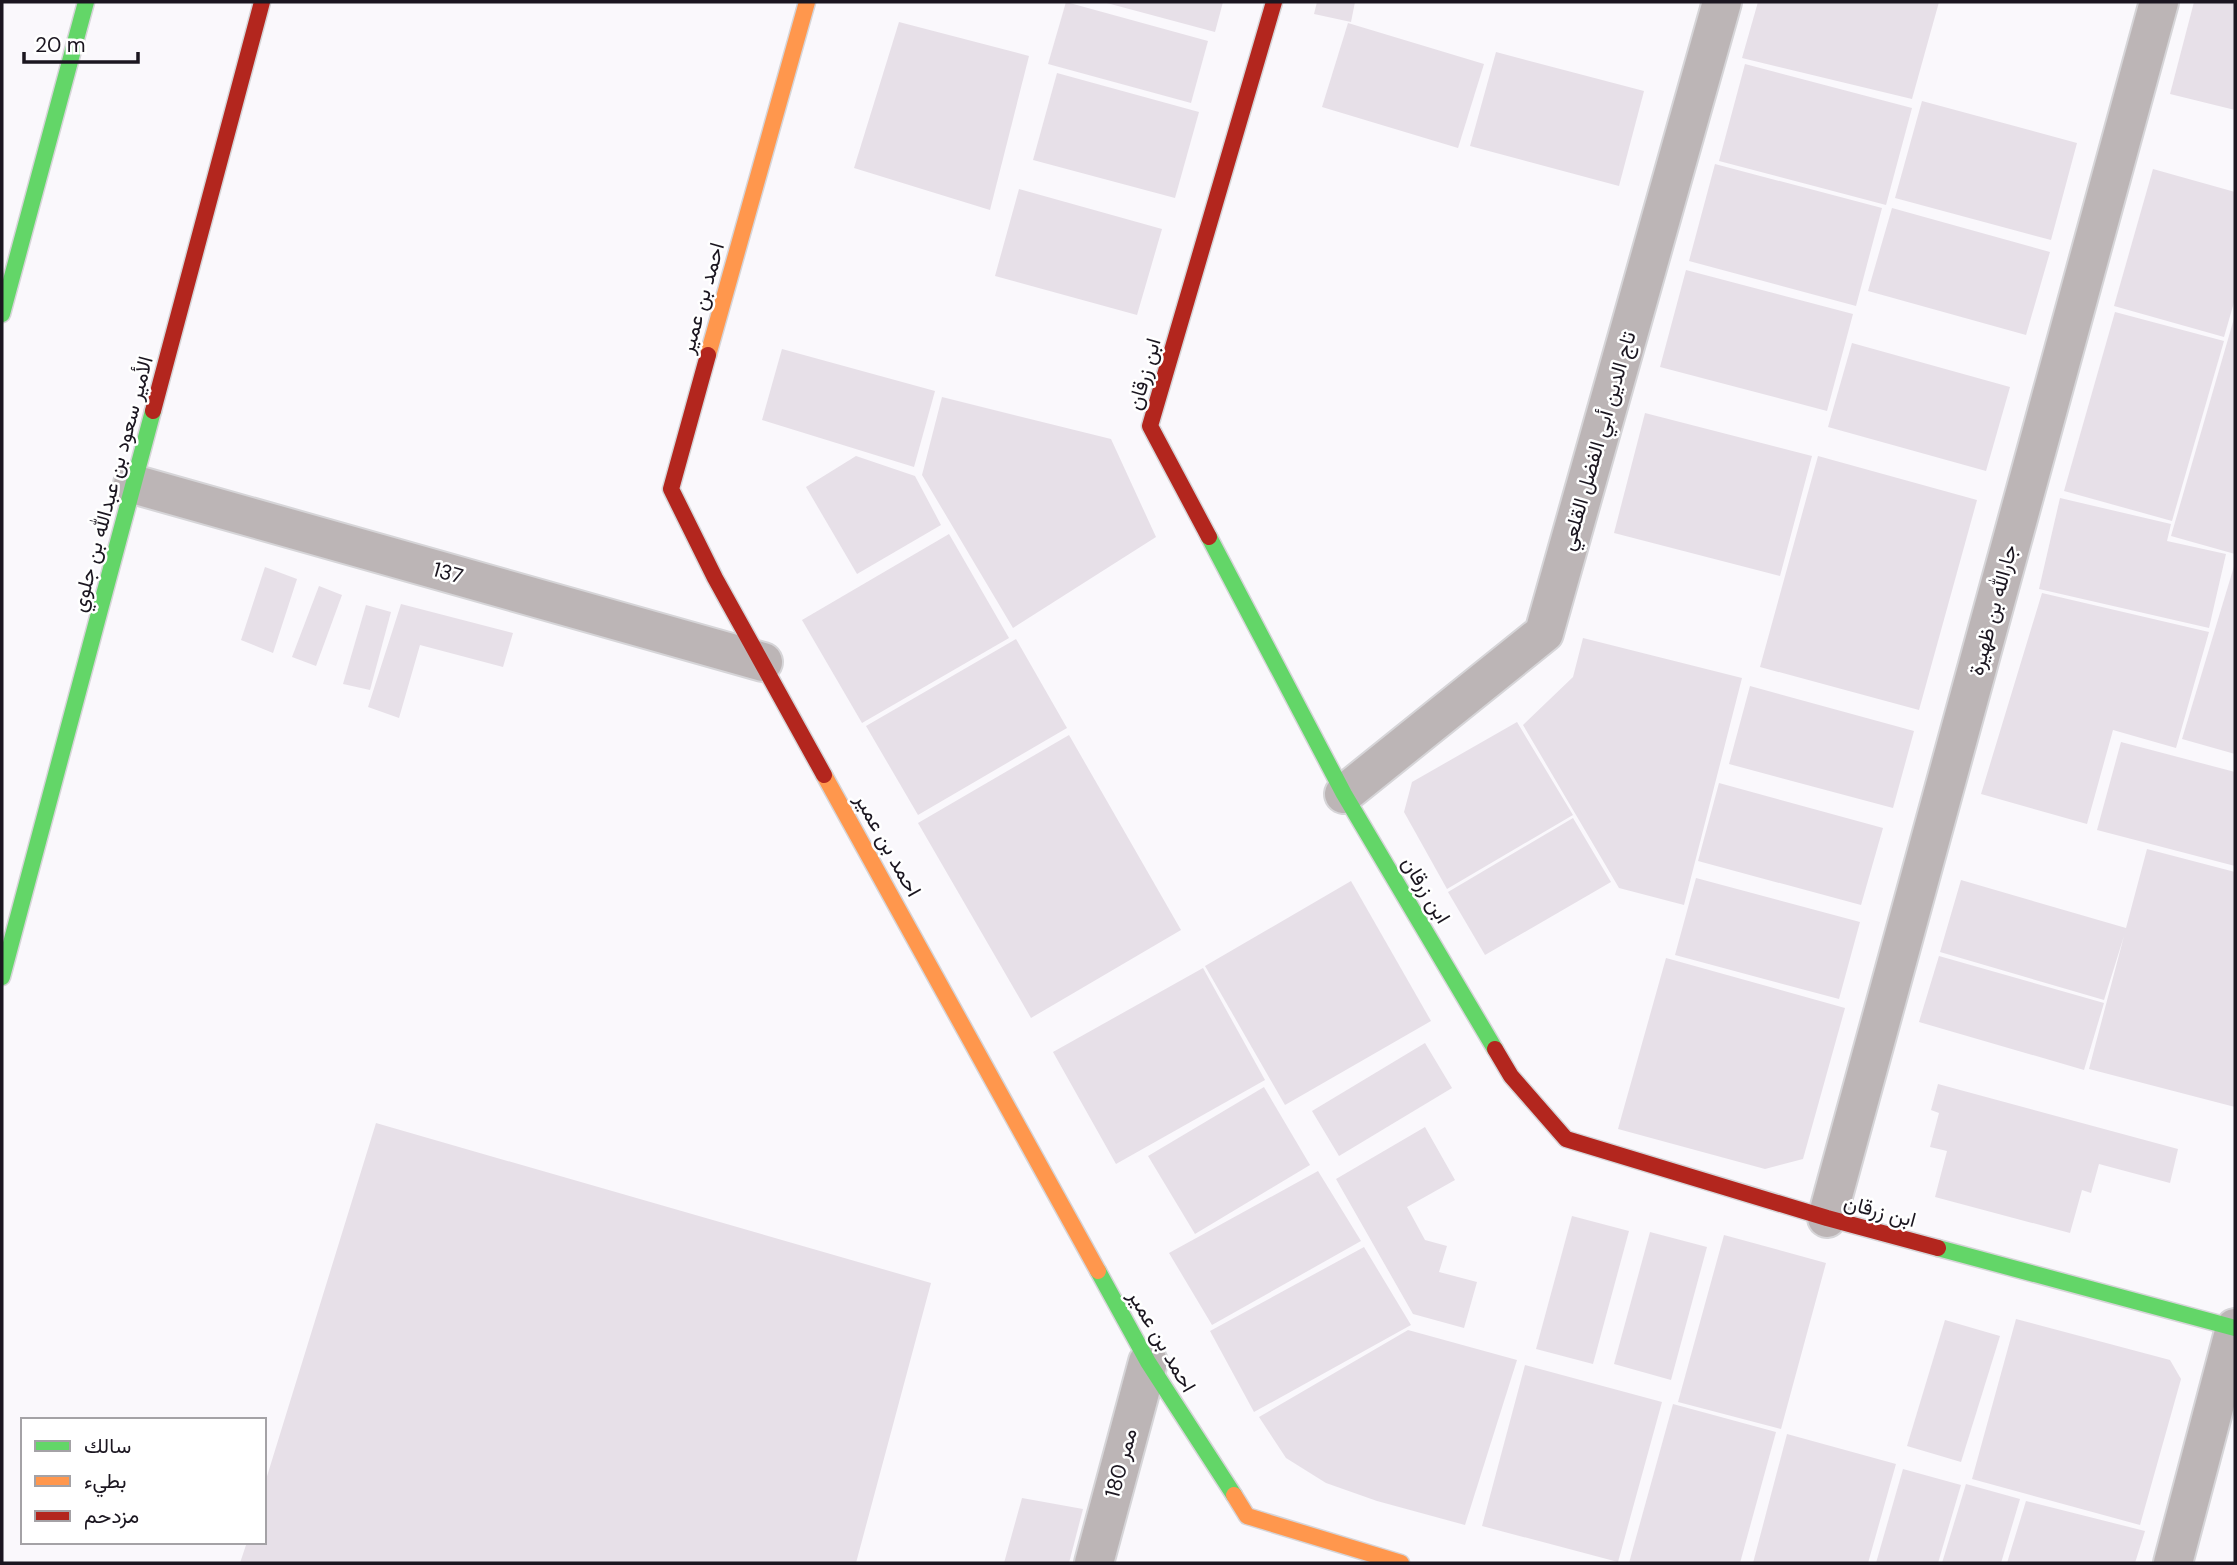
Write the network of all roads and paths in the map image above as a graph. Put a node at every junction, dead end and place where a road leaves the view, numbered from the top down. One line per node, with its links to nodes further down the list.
1 (86, 2): 7 (street)
2 (262, 2): 8 (street, الأمير سعود بن عبدالله بن جلوي)
3 (807, 2): 9 (street, احمد بن عمير)
4 (1274, 2): 10 (street, ابن زرقان)
5 (1722, 2): 10 (street, تاج الدين أبي الفضل القلعي)
6 (2159, 2): 12 (street, جارالله بن ظهيرة)
7 (2, 314)
8 (133, 484): 9 (street, 137); 11 (street, الأمير سعود بن عبدالله بن جلوي)
9 (763, 662): 14 (street, احمد بن عمير)
10 (1344, 794): 12 (street, ابن زرقان)
11 (2, 977)
12 (1827, 1219): 13 (street, ابن زرقان)
13 (2235, 1328): 17 (street)
14 (1148, 1362): 15 (street, ممر 180); 16 (street, احمد بن عمير)
15 (1094, 1563)
16 (1401, 1563)
17 (2173, 1563)

